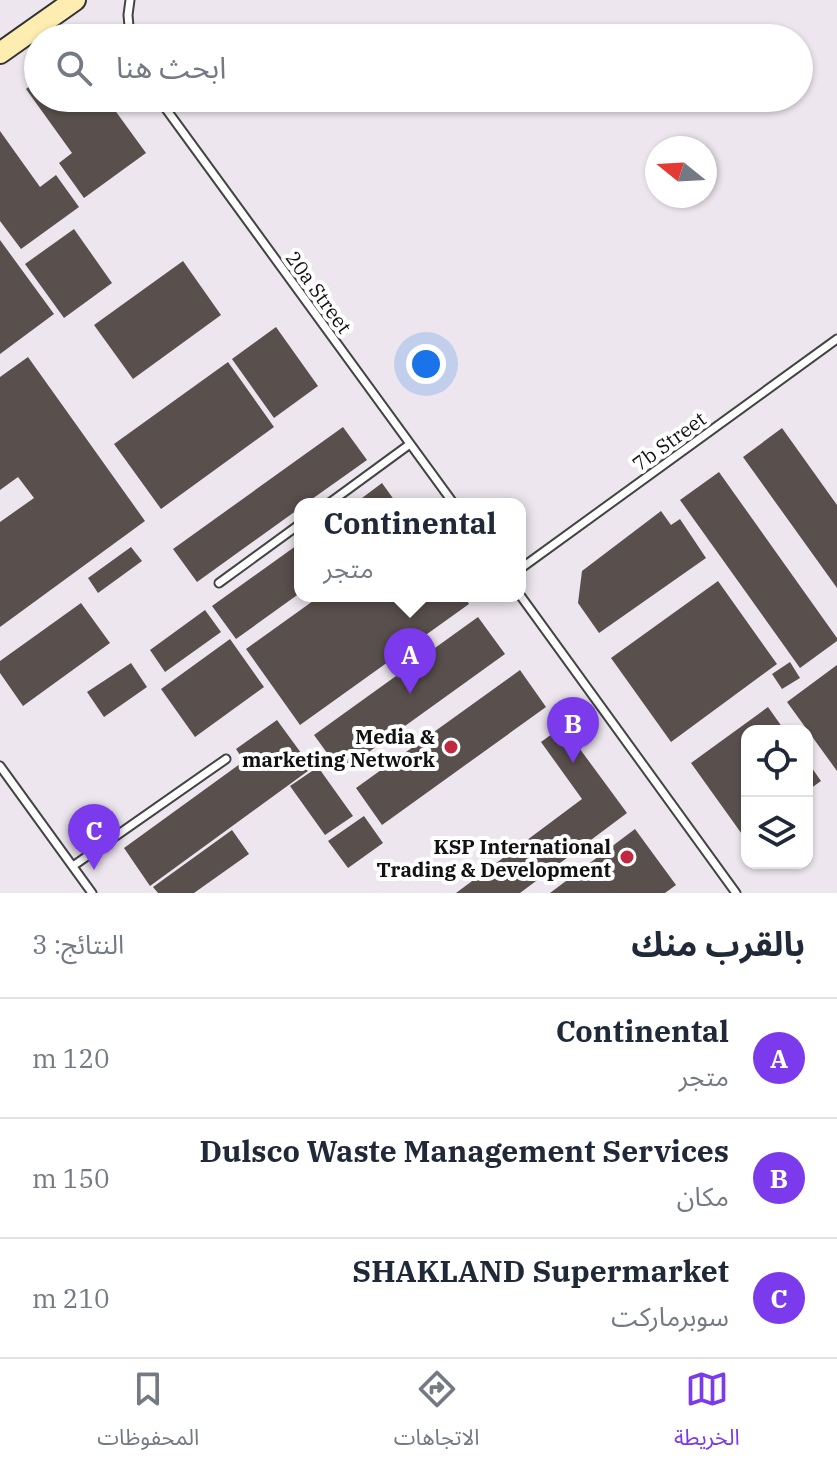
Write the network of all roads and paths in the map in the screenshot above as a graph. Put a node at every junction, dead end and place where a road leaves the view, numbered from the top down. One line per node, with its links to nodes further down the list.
1 (75, 0): 3 (main road)
2 (130, 0): 4 (lane)
3 (41, 24)
4 (129, 24)
5 (24, 36): 7 (main road)
6 (24, 43): 7 (lane)
7 (5, 50)
8 (168, 112): 10 (lane, 20a Street)
9 (837, 339): 14 (lane, 7b Street)
10 (410, 444): 11 (lane); 12 (lane, 20a Street)
11 (336, 498)
12 (450, 498)
13 (294, 528): 15 (lane)
14 (526, 565)
15 (219, 583)
16 (525, 602): 21 (lane)
17 (226, 759): 19 (lane)
18 (0, 766): 19 (lane)
19 (73, 866): 20 (lane)
20 (92, 893)
21 (736, 893)

